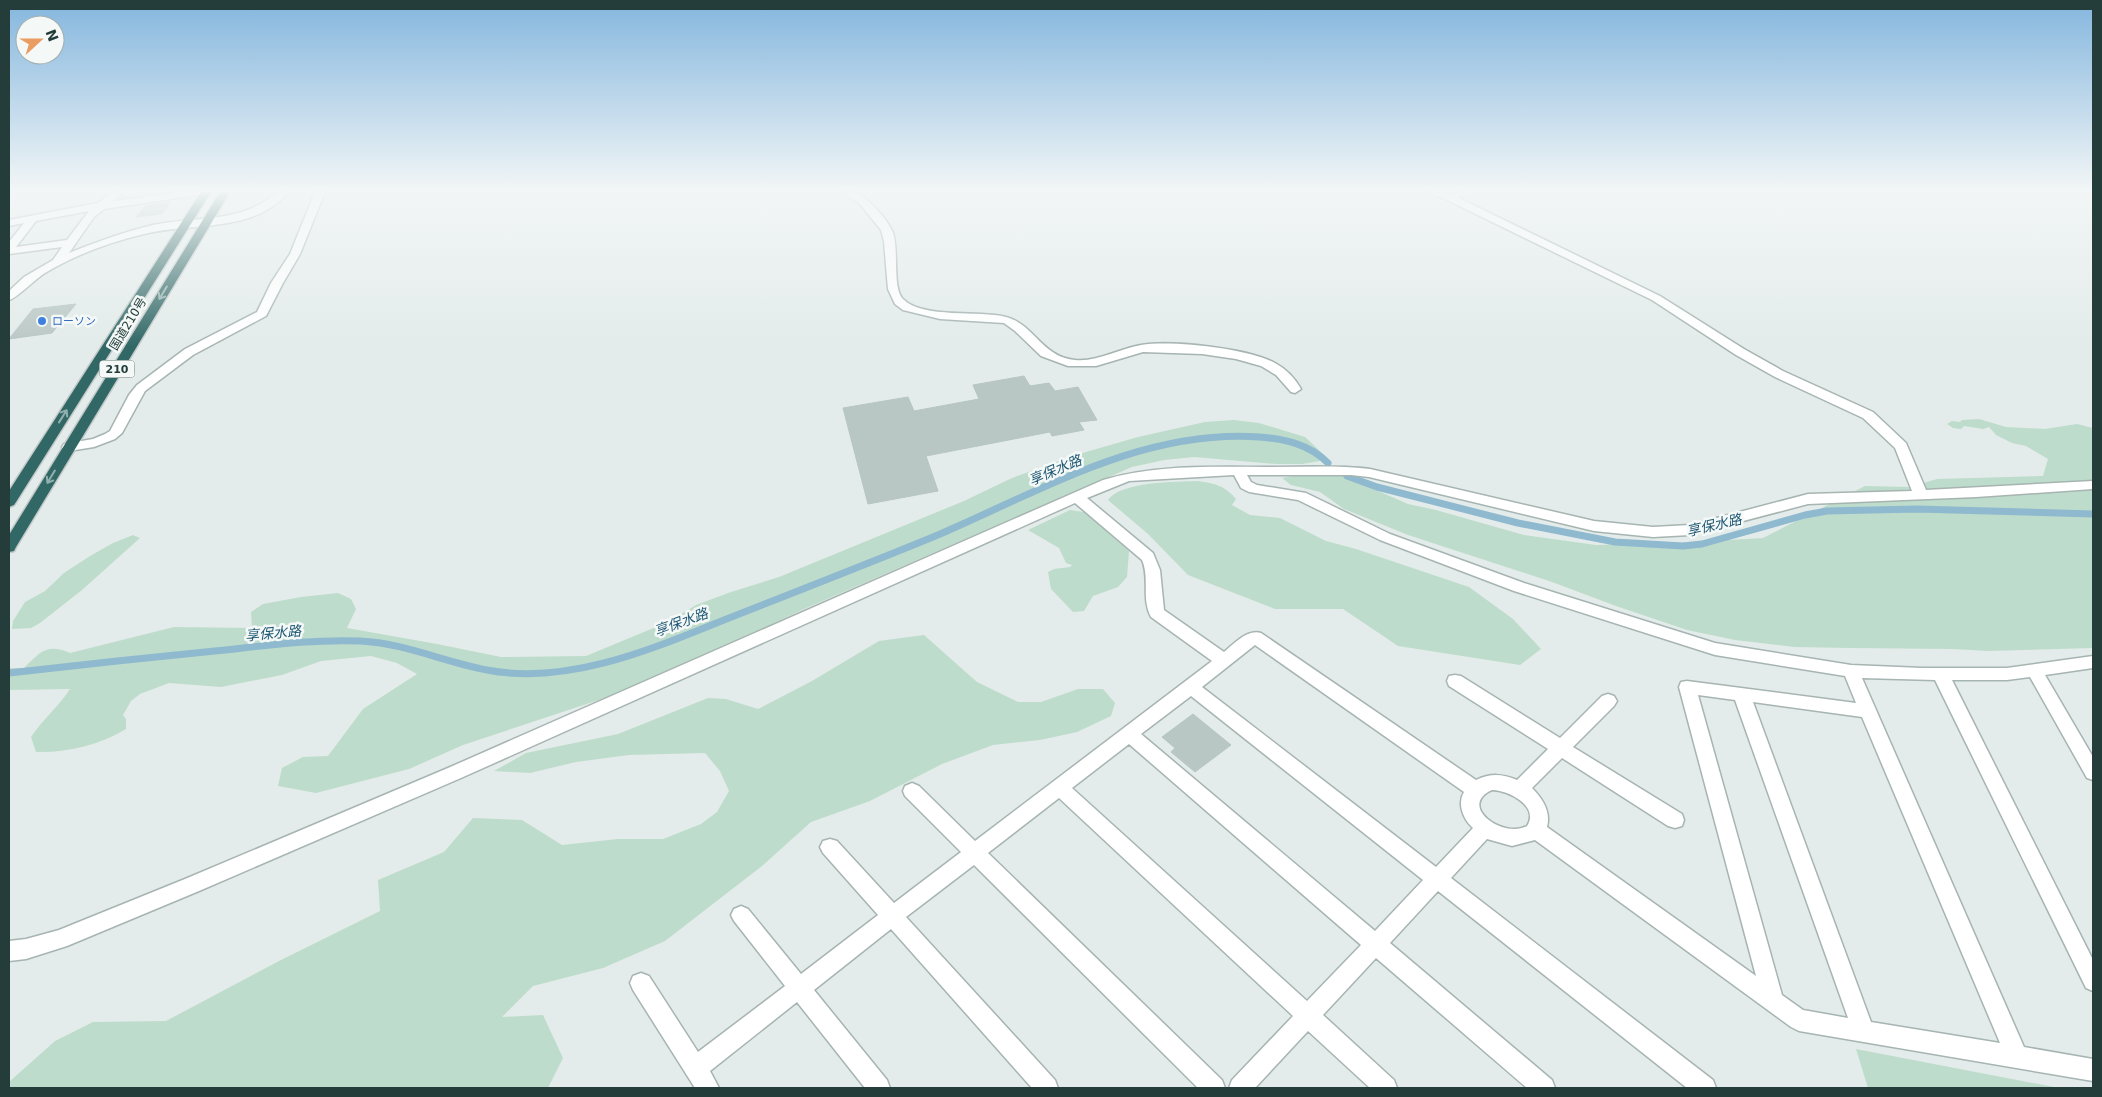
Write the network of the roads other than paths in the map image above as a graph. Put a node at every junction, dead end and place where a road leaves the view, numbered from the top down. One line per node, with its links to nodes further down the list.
1 (68, 243): 9 (street)
2 (70, 243): 10 (street)
3 (108, 243): 10 (street)
4 (173, 243): 20 (highway, 国道210号 / 210, one-way to 4)
5 (193, 243): 15 (highway, 国道210号 / 210, one-way to 15)
6 (299, 243): 15 (street)
7 (889, 243): 12 (street)
8 (1549, 243): 18 (street)
9 (9, 250)
10 (58, 262): 11 (street)
11 (9, 297)
12 (976, 318): 13 (street); 14 (street)
13 (1028, 351)
14 (1295, 390)
15 (69, 447): 21 (highway, 国道210号 / 210, one-way to 21)
16 (1238, 471): 18 (street); 19 (street); 25 (street)
17 (2093, 485): 18 (street)
18 (1921, 495)
19 (1077, 497): 22 (street); 48 (street)
20 (9, 502)
21 (9, 547)
22 (1224, 662): 28 (street); 36 (street)
23 (2093, 662): 24 (street)
24 (2034, 670): 26 (street); 34 (street)
25 (1851, 671): 26 (street); 31 (street)
26 (1940, 674): 49 (street)
27 (1455, 681): 33 (street)
28 (1191, 687): 32 (street); 44 (street)
29 (1742, 694): 31 (street); 52 (street); 54 (street)
30 (1608, 701): 33 (street)
31 (1868, 711): 55 (street)
32 (1129, 734): 35 (street); 47 (street)
33 (1562, 748): 37 (street); 39 (street)
34 (2093, 773)
35 (1060, 788): 43 (street); 53 (street)
36 (1474, 789): 37 (street); 40 (street)
37 (1520, 789): 41 (street)
38 (912, 791): 43 (street)
39 (1675, 820)
40 (1485, 828): 41 (street); 44 (street)
41 (1536, 830): 52 (street)
42 (830, 847): 46 (street)
43 (975, 853): 46 (street); 61 (street)
44 (1437, 879): 47 (street); 65 (street)
45 (741, 915): 51 (street)
46 (892, 916): 51 (street); 60 (street)
47 (1376, 944): 53 (street); 64 (street)
48 (9, 951)
49 (2093, 981)
50 (641, 983): 56 (street)
51 (799, 988): 56 (street); 59 (street)
52 (1773, 1001): 54 (street)
53 (1308, 1016): 62 (street); 63 (street)
54 (1864, 1032): 55 (street)
55 (2017, 1056): 57 (street)
56 (695, 1068): 58 (street)
57 (2093, 1070)
58 (708, 1088)
59 (879, 1088)
60 (1047, 1088)
61 (1214, 1088)
62 (1240, 1088)
63 (1386, 1088)
64 (1544, 1088)
65 (1705, 1088)

